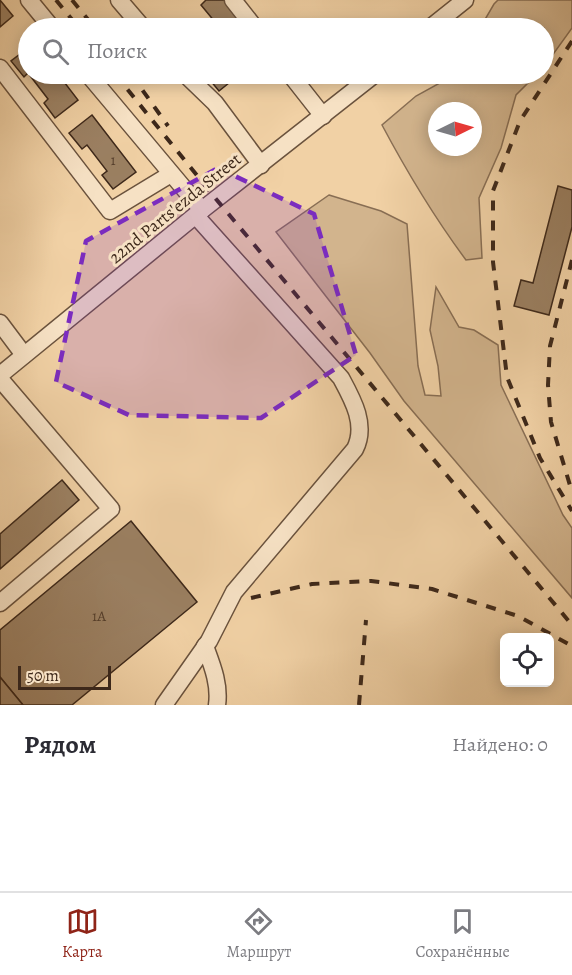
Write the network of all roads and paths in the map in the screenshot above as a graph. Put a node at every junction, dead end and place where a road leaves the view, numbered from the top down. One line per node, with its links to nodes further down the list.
1 (28, 0): 5 (street)
2 (119, 0): 6 (street)
3 (233, 0): 7 (street)
4 (465, 0): 8 (street)
5 (43, 18)
6 (134, 18)
7 (247, 18)
8 (442, 18)
9 (0, 68): 16 (street)
10 (96, 84): 16 (street)
11 (195, 84): 15 (street)
12 (298, 84): 14 (street)
13 (363, 84): 14 (street, 22nd Parts'ezda Street)
14 (323, 116): 15 (street, 22nd Parts'ezda Street)
15 (261, 165): 17 (street, 22nd Parts'ezda Street)
16 (171, 174): 17 (street)
17 (199, 213): 19 (street, 22nd Parts'ezda Street); 22 (street)
18 (0, 323): 19 (street)
19 (24, 354): 20 (street, 22nd Parts'ezda Street)
20 (0, 377): 21 (street)
21 (0, 603)
22 (205, 646): 23 (street); 24 (street)
23 (164, 705)
24 (217, 705)

